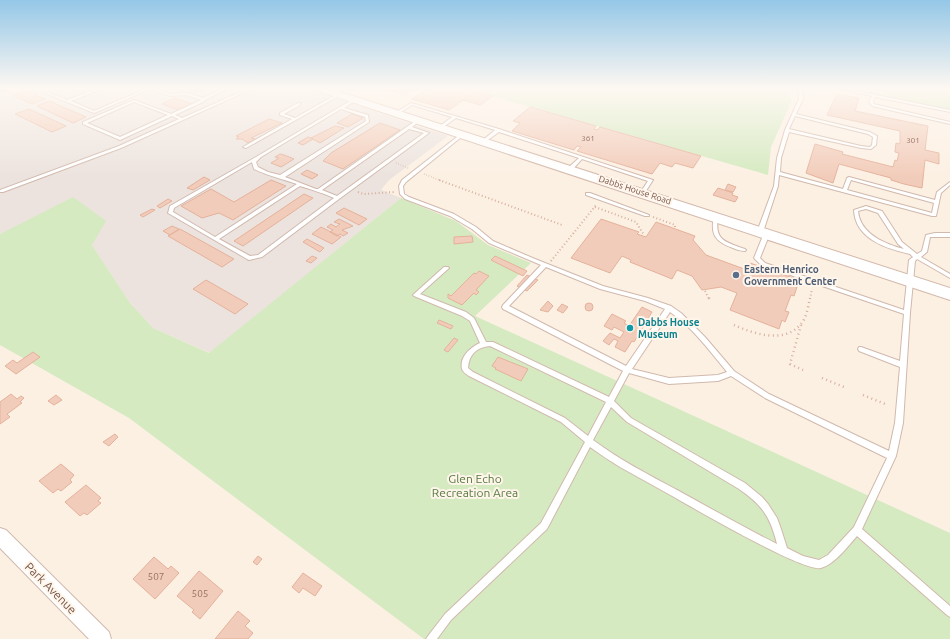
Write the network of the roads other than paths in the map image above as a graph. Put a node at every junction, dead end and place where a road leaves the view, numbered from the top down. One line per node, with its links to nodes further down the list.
1 (96, 118): 2 (lane)
2 (166, 118)
3 (179, 118): 13 (lane)
4 (292, 118): 14 (lane)
5 (323, 118): 24 (lane)
6 (367, 118): 28 (lane)
7 (412, 118): 15 (street, Dabbs House Road)
8 (454, 118): 18 (lane)
9 (458, 118): 19 (lane)
10 (793, 118): 20 (lane)
11 (807, 118): 20 (lane)
12 (928, 118): 16 (lane)
13 (182, 119): 33 (lane)
14 (295, 119): 23 (lane)
15 (419, 120): 17 (lane); 18 (street, Dabbs House Road)
16 (950, 123)
17 (408, 127): 31 (lane); 36 (lane)
18 (441, 127): 21 (street, Dabbs House Road)
19 (498, 130): 22 (lane); 25 (lane)
20 (787, 130): 27 (lane)
21 (463, 134): 22 (street, Dabbs House Road); 46 (lane)
22 (484, 141): 26 (street, Dabbs House Road)
23 (244, 147)
24 (259, 156): 28 (lane); 42 (lane)
25 (581, 158): 26 (lane); 34 (lane)
26 (570, 169): 34 (street, Dabbs House Road)
27 (778, 173): 32 (lane); 40 (lane)
28 (281, 177): 30 (lane)
29 (950, 183): 37 (lane)
30 (300, 184): 31 (lane); 42 (lane)
31 (319, 190): 36 (lane)
32 (845, 190): 37 (lane); 37 (lane)
33 (1, 191)
34 (642, 192): 39 (street, Dabbs House Road)
35 (588, 194): 38 (lane)
36 (337, 198): 42 (lane)
37 (937, 202)
38 (647, 215)
39 (716, 217): 40 (street, Dabbs House Road); 43 (lane)
40 (763, 232): 49 (street, Dabbs House Road); 52 (lane)
41 (950, 235): 45 (lane)
42 (215, 239)
43 (743, 250)
44 (912, 253): 44 (lane); 45 (lane)
45 (917, 257): 48 (lane); 49 (lane)
46 (545, 265): 51 (lane); 56 (lane)
47 (446, 268): 53 (lane)
48 (950, 276)
49 (910, 281): 50 (street, Dabbs House Road); 52 (lane)
50 (950, 294)
51 (669, 308): 56 (lane); 57 (lane)
52 (907, 313): 55 (lane)
53 (484, 344): 58 (lane); 59 (lane)
54 (861, 349): 55 (lane)
55 (903, 365): 60 (lane)
56 (627, 370): 57 (lane); 58 (lane)
57 (732, 373): 60 (lane)
58 (610, 401): 59 (lane); 63 (lane)
59 (590, 443): 63 (lane); 66 (lane)
60 (892, 456): 61 (lane)
61 (857, 530): 63 (lane); 64 (lane)
62 (0, 536): 65 (street, Park Avenue)
63 (783, 551)
64 (950, 612)
65 (102, 639)
66 (431, 639)

